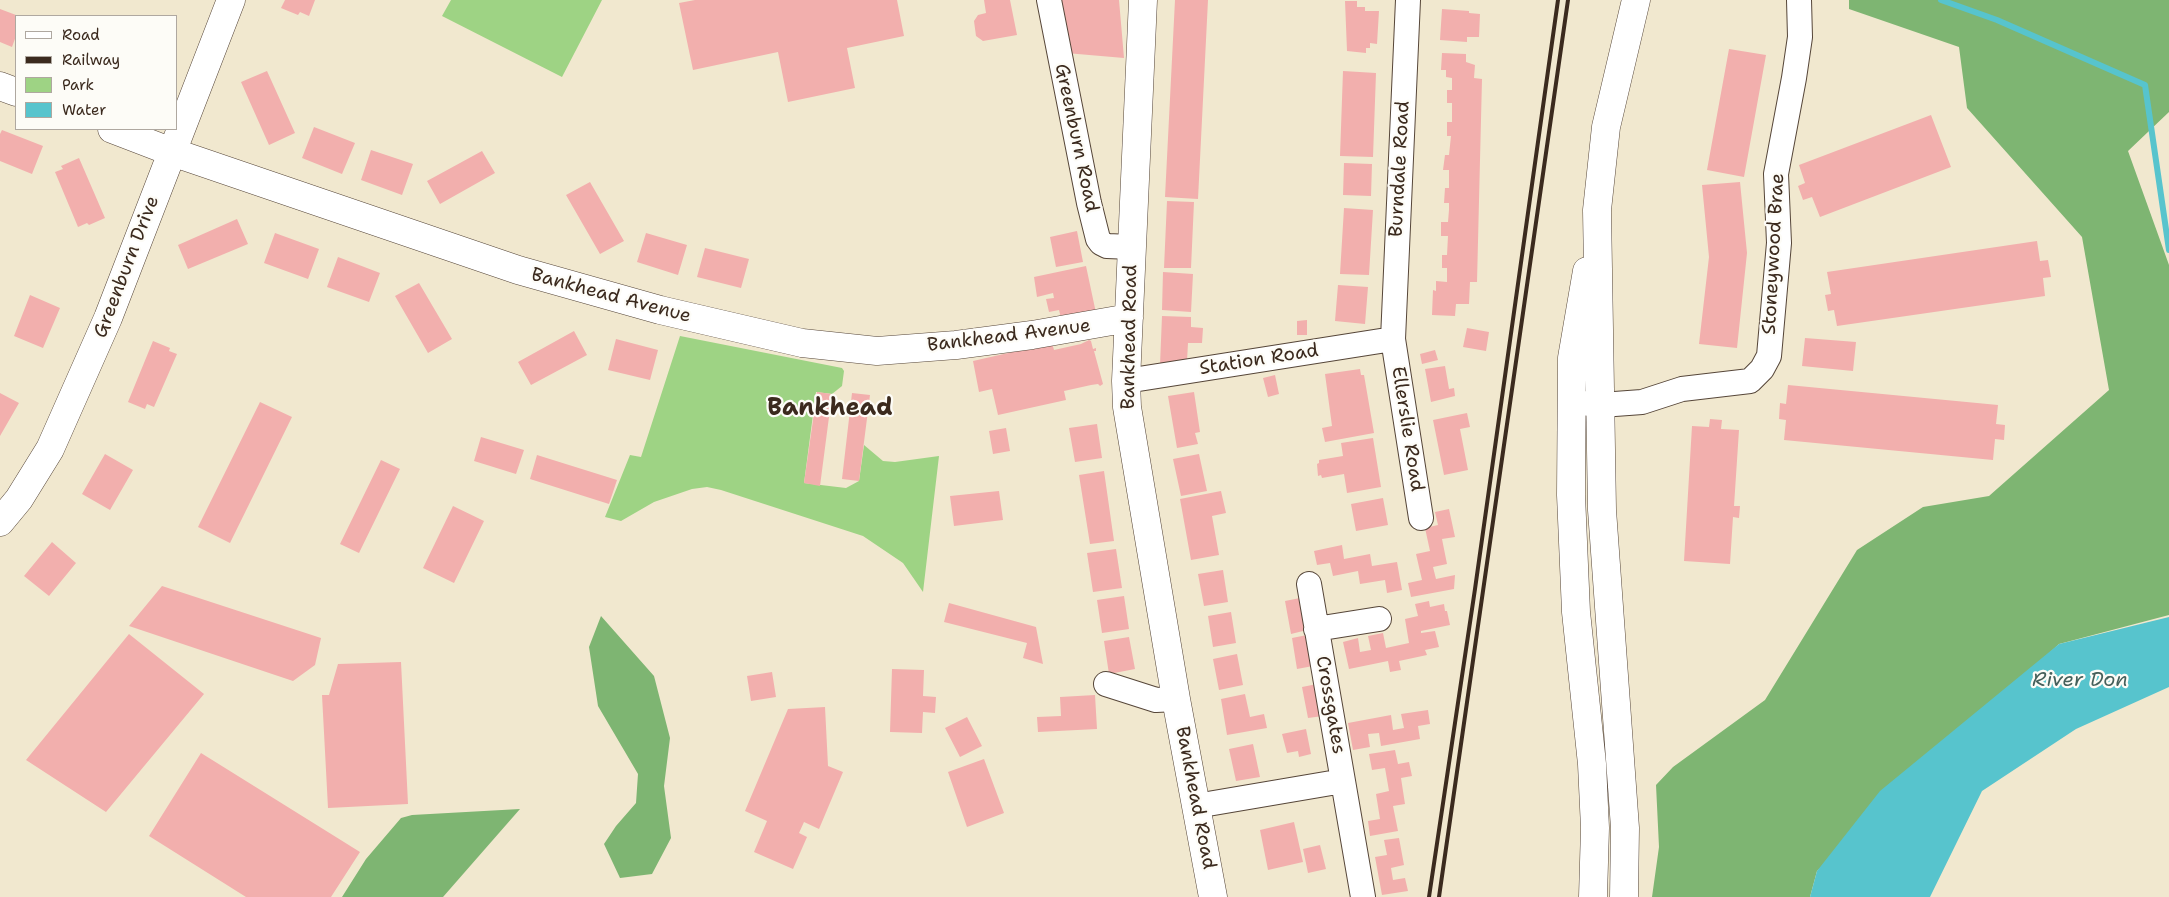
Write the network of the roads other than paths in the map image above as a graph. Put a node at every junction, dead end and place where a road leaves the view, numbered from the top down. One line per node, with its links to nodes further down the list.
1 (231, 0): 10 (street, Greenburn Drive)
2 (1049, 0): 12 (street, Greenburn Road)
3 (1143, 0): 12 (street, Bankhead Road)
4 (1408, 0): 14 (street, Burndale Road)
5 (1636, 0): 11 (street)
6 (1800, 0): 17 (street, Stoneywood Brae)
7 (0, 86): 8 (street)
8 (15, 92)
9 (115, 130): 10 (street, Bankhead Avenue)
10 (172, 152): 13 (street, Bankhead Avenue); 19 (street, Greenburn Drive)
11 (1598, 210): 16 (street); 17 (street)
12 (1132, 248): 13 (street, Bankhead Road)
13 (1129, 318): 15 (street, Bankhead Road)
14 (1392, 339): 15 (street, Station Road); 18 (street, Ellerslie Road)
15 (1126, 381): 24 (street, Bankhead Road)
16 (1570, 401): 17 (street, Stoneywood Brae); 29 (street)
17 (1601, 405): 30 (street)
18 (1421, 518)
19 (0, 522)
20 (1309, 584): 22 (street, Crossgates)
21 (1379, 618): 22 (street, Crossgates)
22 (1316, 629): 25 (street, Crossgates)
23 (1106, 684): 24 (street, Bankhead Road)
24 (1176, 699): 26 (street, Bankhead Road)
25 (1343, 781): 26 (street, Crossgates); 28 (street, Crossgates)
26 (1196, 806): 27 (street, Bankhead Road)
27 (1213, 897)
28 (1364, 897)
29 (1593, 897)
30 (1624, 897)

